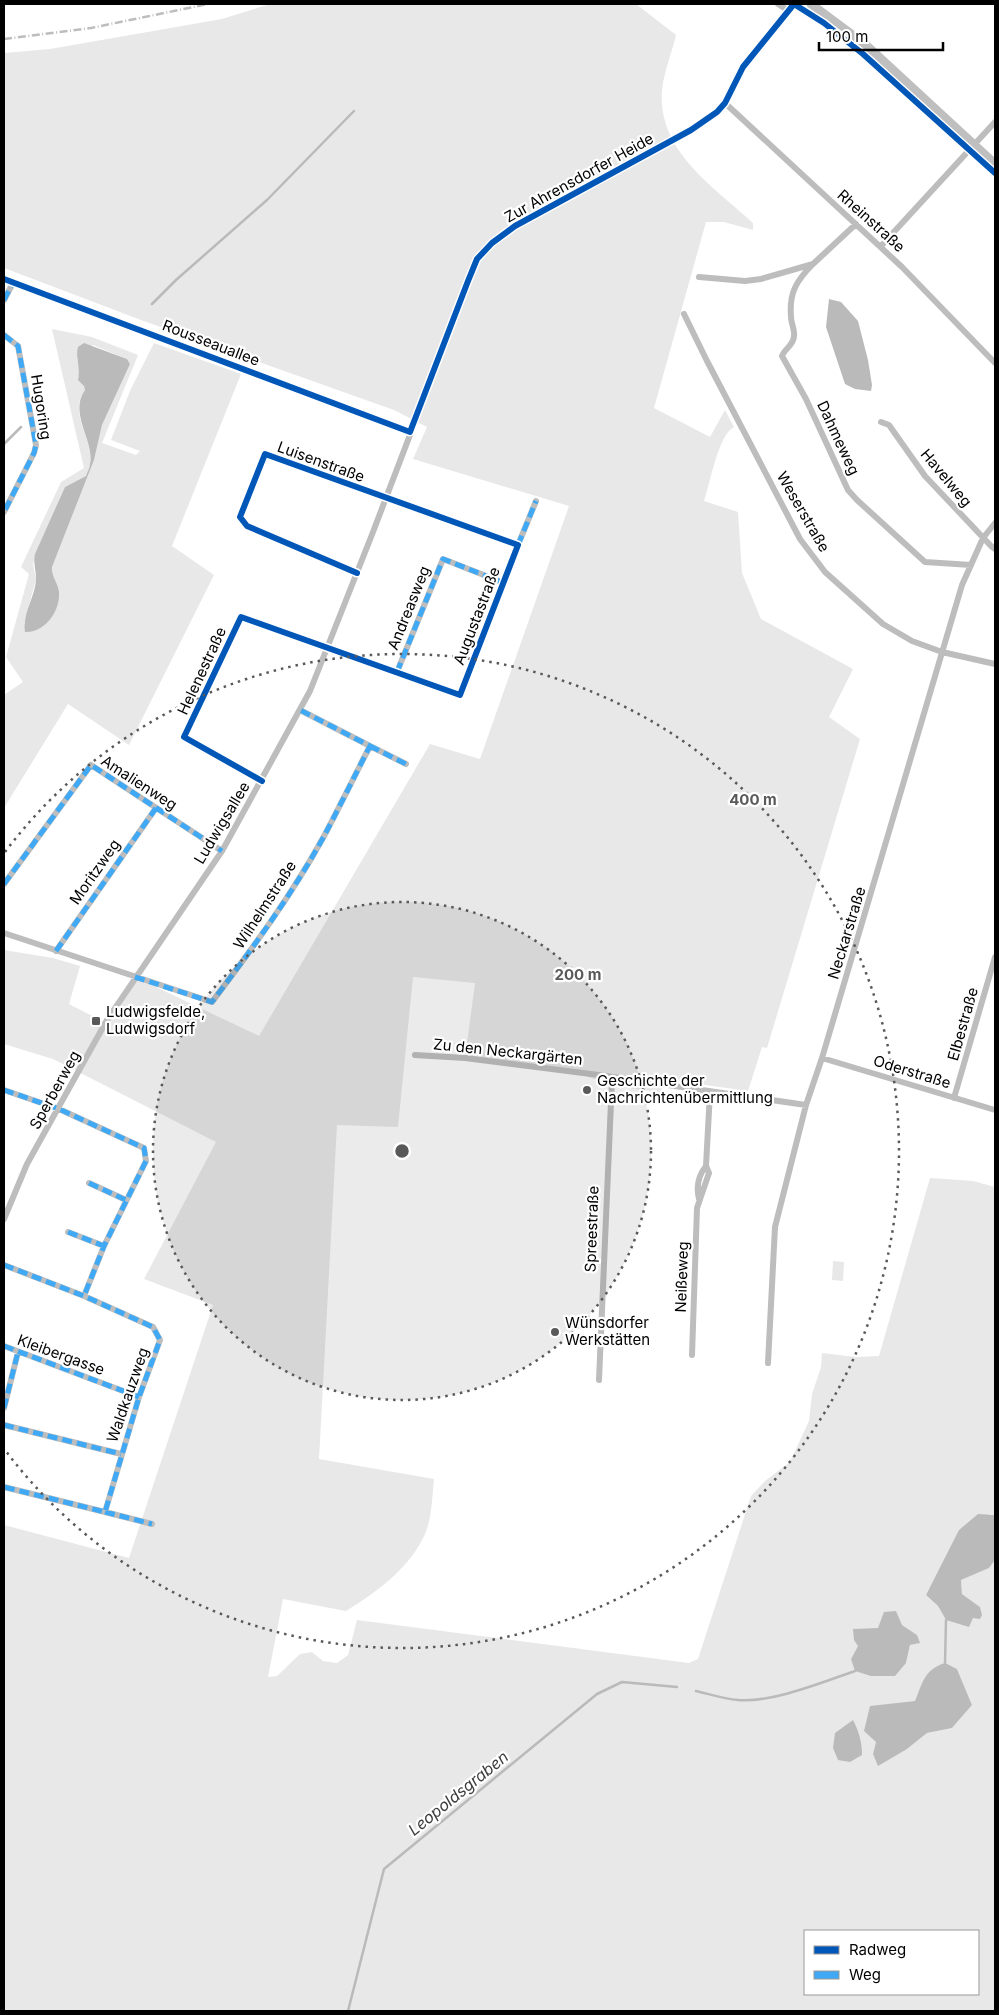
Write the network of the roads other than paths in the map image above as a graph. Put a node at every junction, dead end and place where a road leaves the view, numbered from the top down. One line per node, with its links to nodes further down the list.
1 (778, 4): 4 (street)
2 (794, 4): 4 (street, Zur Ahrensdorfer Heide)
3 (811, 4): 7 (main road)
4 (789, 11): 5 (street, Zur Ahrensdorfer Heide)
5 (725, 103): 9 (street, Rheinstraße); 20 (street, Zur Ahrensdorfer Heide)
6 (995, 122): 7 (street)
7 (975, 145): 8 (main road); 10 (street)
8 (995, 164)
9 (856, 224): 10 (street, Rheinstraße); 11 (street)
10 (881, 246): 18 (street, Rheinstraße)
11 (813, 264): 12 (street); 28 (street, Dahmeweg)
12 (699, 277)
13 (4, 279): 14 (street, Rousseauallee)
14 (12, 283): 15 (street); 20 (street, Rousseauallee)
15 (4, 300)
16 (684, 314): 32 (street, Weserstraße)
17 (4, 335): 23 (street, Hugoring)
18 (995, 364)
19 (881, 422): 25 (street, Havelweg)
20 (410, 432): 21 (street, Ludwigsallee)
21 (386, 498): 26 (street); 29 (street, Ludwigsallee); 29 (street, Luisenstraße)
22 (536, 501): 26 (street, Augustastraße)
23 (4, 512)
24 (995, 523): 25 (street, Neckarstraße)
25 (983, 538): 27 (street, Havelweg); 28 (street, Neckarstraße)
26 (518, 545): 30 (street, Augustastraße)
27 (995, 549)
28 (971, 565): 32 (street, Neckarstraße)
29 (357, 573): 31 (street, Ludwigsallee)
30 (504, 583): 34 (street, Augustastraße); 34 (street, Andreasweg)
31 (326, 648): 34 (street, Augustastraße); 35 (street, Ludwigsallee); 38 (street, Helenestraße)
32 (942, 652): 33 (street, Weserstraße); 47 (street, Neckarstraße)
33 (995, 664)
34 (397, 672)
35 (300, 710): 36 (street); 38 (street, Ludwigsallee)
36 (370, 746): 37 (street); 45 (street, Wilhelmstraße)
37 (406, 764)
38 (262, 781): 40 (street, Ludwigsallee)
39 (156, 808): 40 (street, Amalienweg); 41 (street, Amalienweg); 43 (street, Moritzweg)
40 (222, 851): 45 (street, Ludwigsallee)
41 (4, 884)
42 (4, 932): 43 (street)
43 (56, 951): 45 (street)
44 (995, 957): 51 (street, Elbestraße)
45 (135, 977): 53 (street, Sperberweg)
46 (415, 1055): 48 (street, Zu den Neckargärten)
47 (822, 1058): 51 (street, Oderstraße); 52 (street, Neckarstraße)
48 (612, 1078): 50 (street, Zu den Neckargärten); 66 (street, Spreestraße)
49 (4, 1090): 53 (street)
50 (710, 1092): 52 (street, Zu den Neckargärten); 64 (street, Neißeweg)
51 (954, 1098): 54 (street, Oderstraße)
52 (806, 1105): 65 (street, Neckarstraße)
53 (59, 1109): 56 (street); 57 (street, Sperberweg)
54 (995, 1110)
55 (89, 1183): 56 (street)
56 (126, 1200): 59 (street)
57 (4, 1219)
58 (68, 1232): 59 (street)
59 (104, 1246): 61 (street)
60 (4, 1265): 61 (street, Waldkauzweg)
61 (84, 1296): 67 (street, Waldkauzweg)
62 (4, 1346): 63 (street, Kleibergasse)
63 (18, 1352): 67 (street, Kleibergasse); 68 (street)
64 (692, 1355)
65 (768, 1362)
66 (598, 1380)
67 (139, 1397): 70 (street, Waldkauzweg)
68 (4, 1408)
69 (4, 1425): 70 (street)
70 (121, 1454): 72 (street, Waldkauzweg)
71 (4, 1487): 72 (street)
72 (105, 1512): 73 (street)
73 (152, 1524)

